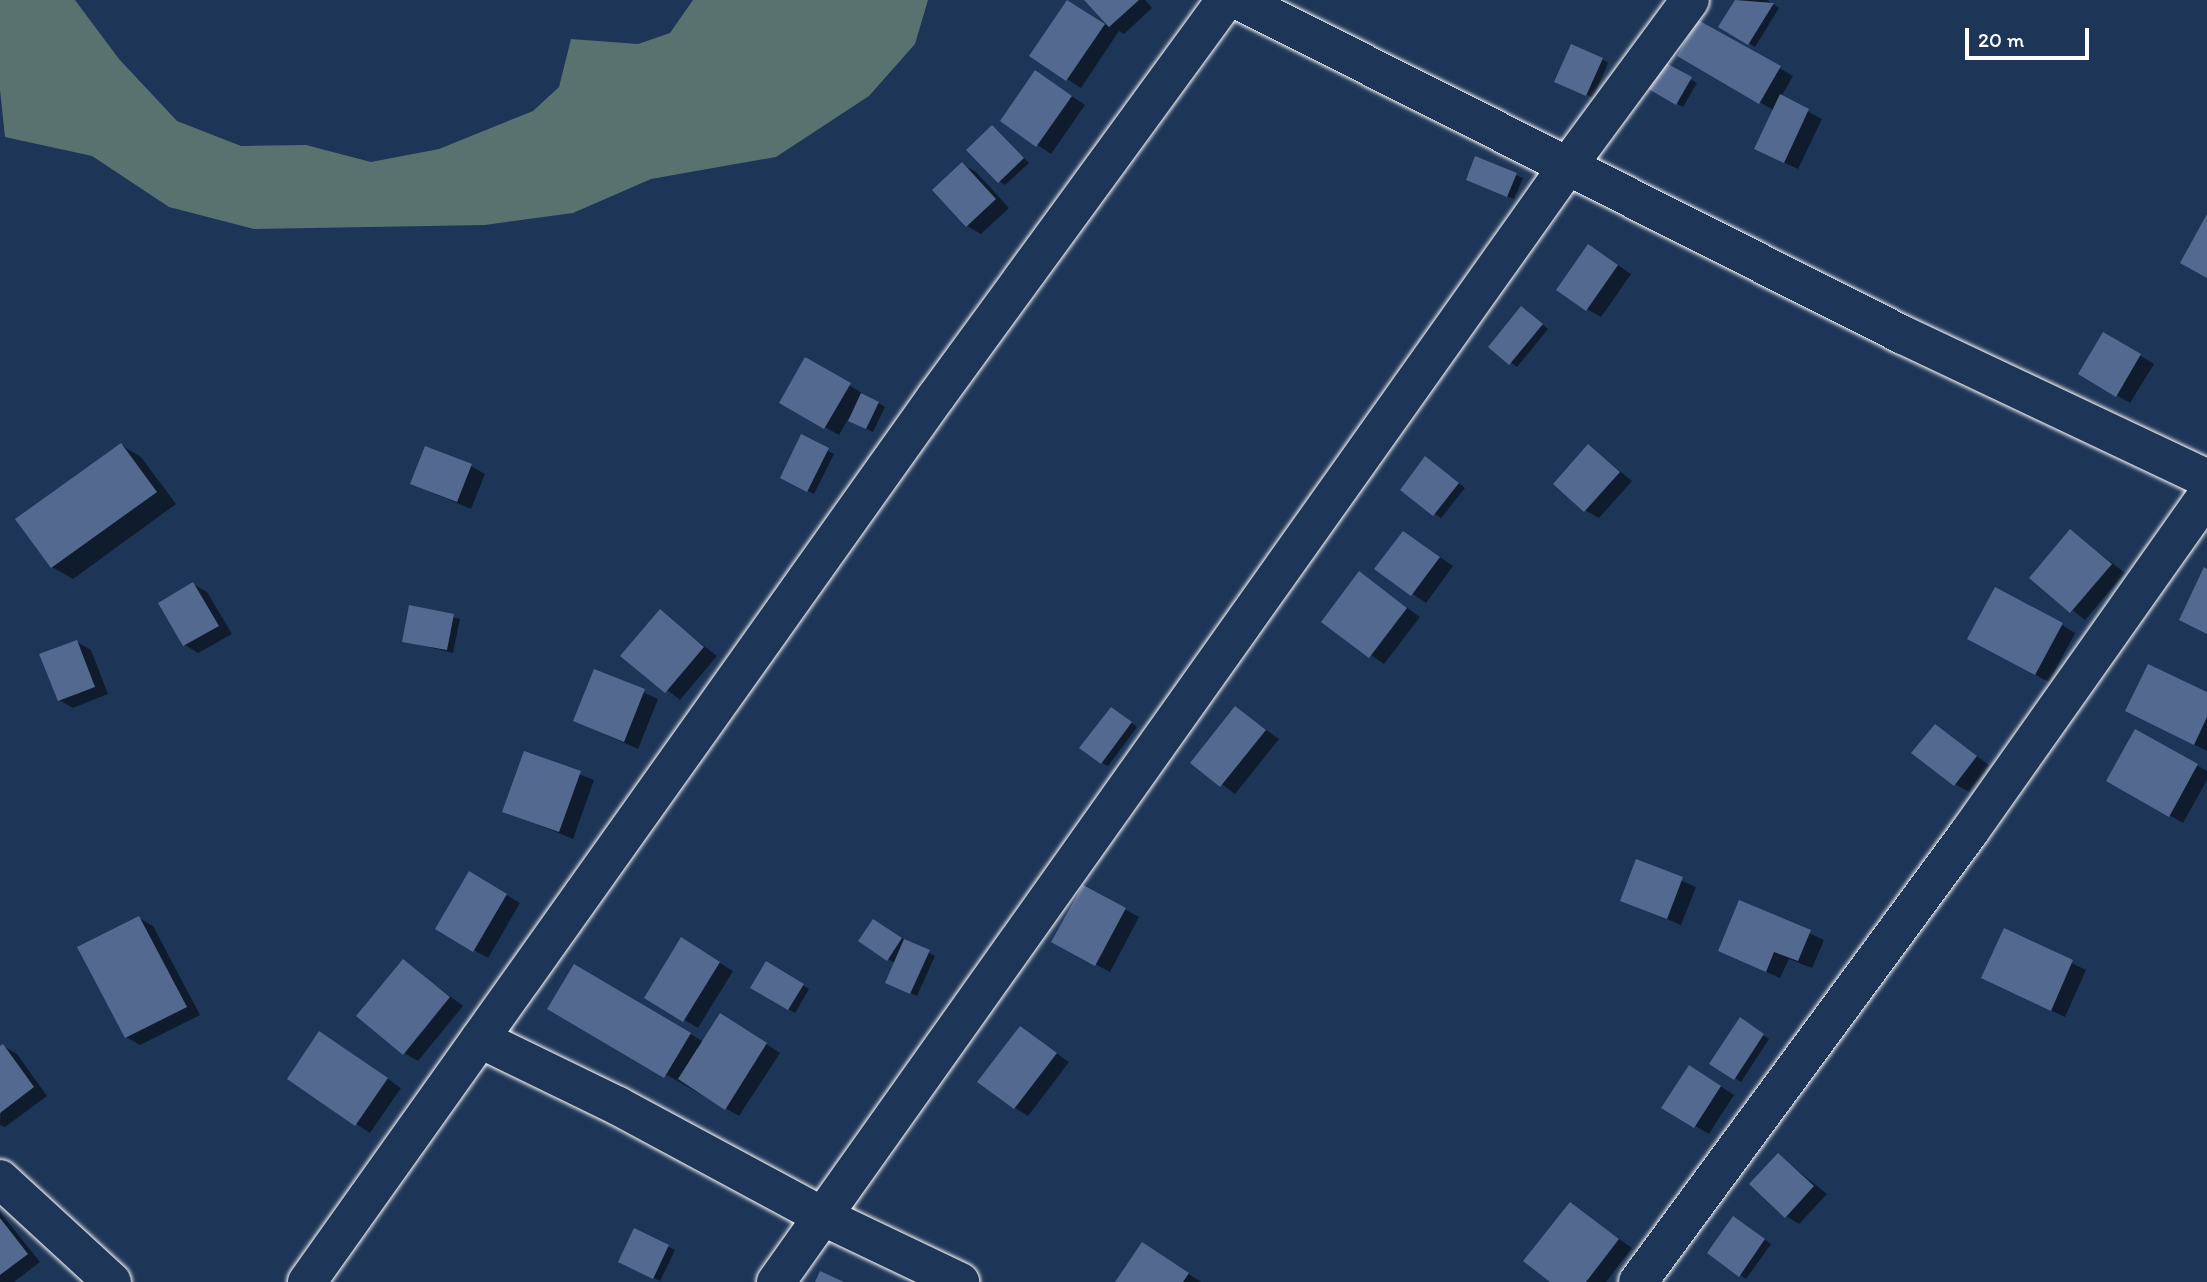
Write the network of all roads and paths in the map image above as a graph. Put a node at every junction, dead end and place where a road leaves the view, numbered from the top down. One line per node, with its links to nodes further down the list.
1 (1226, 0): 7 (street)
2 (1238, 0): 4 (street)
3 (1690, 0): 4 (street)
4 (1567, 167): 5 (street); 9 (street)
5 (2207, 480)
6 (2207, 495): 14 (street)
7 (480, 1039): 9 (street); 11 (street)
8 (0, 1179): 10 (street)
9 (824, 1217): 12 (street); 13 (street)
10 (112, 1282)
11 (307, 1282)
12 (776, 1282)
13 (960, 1282)
14 (1638, 1282)

